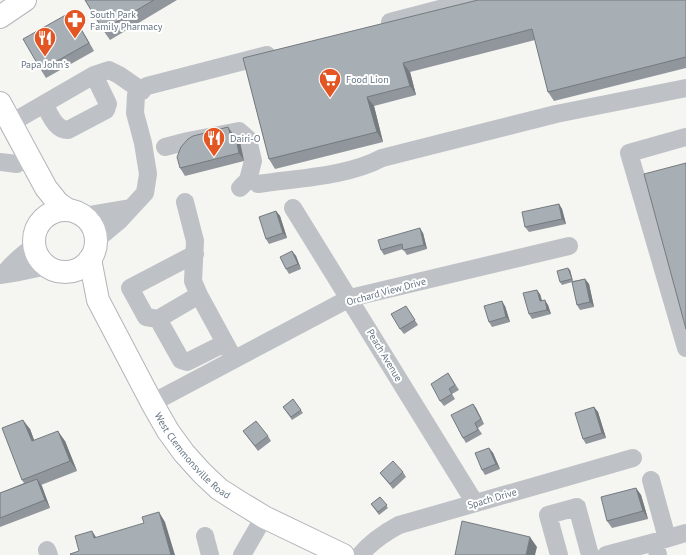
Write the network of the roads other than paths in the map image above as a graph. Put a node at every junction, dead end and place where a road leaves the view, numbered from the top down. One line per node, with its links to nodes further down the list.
1 (25, 0): 3 (main road)
2 (474, 0): 4 (street)
3 (0, 16)
4 (376, 26)
5 (284, 50): 8 (street)
6 (94, 76): 8 (street); 10 (street); 10 (street)
7 (686, 88): 15 (street)
8 (142, 91): 18 (street)
9 (0, 103): 11 (main road)
10 (44, 104): 11 (street)
11 (6, 128): 14 (main road); 20 (main road)
12 (686, 137): 33 (street)
13 (165, 147): 16 (street)
14 (9, 163): 21 (main road)
15 (258, 184)
16 (240, 188)
17 (185, 202): 25 (street)
18 (130, 208): 20 (street); 24 (street)
19 (293, 208): 29 (street, Peach Avenue)
20 (75, 213): 21 (main road); 24 (main road)
21 (43, 220): 22 (main road)
22 (35, 244): 26 (main road); 27 (street)
23 (569, 246): 29 (street, Orchard View Drive)
24 (93, 250): 26 (main road); 30 (main road, West Clemmonsville Road)
25 (195, 254): 28 (street); 31 (street)
26 (57, 269): 27 (street); 30 (main road, West Clemmonsville Road)
27 (2, 274)
28 (199, 295): 31 (street); 32 (street)
29 (350, 298): 34 (street, Orchard View Drive); 38 (street, Peach Avenue)
30 (98, 300): 35 (main road, West Clemmonsville Road)
31 (158, 319): 32 (street)
32 (225, 343): 34 (street)
33 (686, 348)
34 (234, 360): 35 (street, Orchard View Drive)
35 (152, 403): 39 (main road, West Clemmonsville Road)
36 (633, 458): 38 (street, Spach Drive)
37 (651, 480): 42 (street)
38 (475, 503): 46 (street, Spach Drive)
39 (264, 517): 44 (street); 45 (main road, West Clemmonsville Road)
40 (686, 533): 42 (street)
41 (205, 536): 43 (street)
42 (660, 545): 49 (street)
43 (210, 555)
44 (242, 555)
45 (343, 555)
46 (360, 555)
47 (558, 555): 48 (street)
48 (590, 555)
49 (606, 555)

